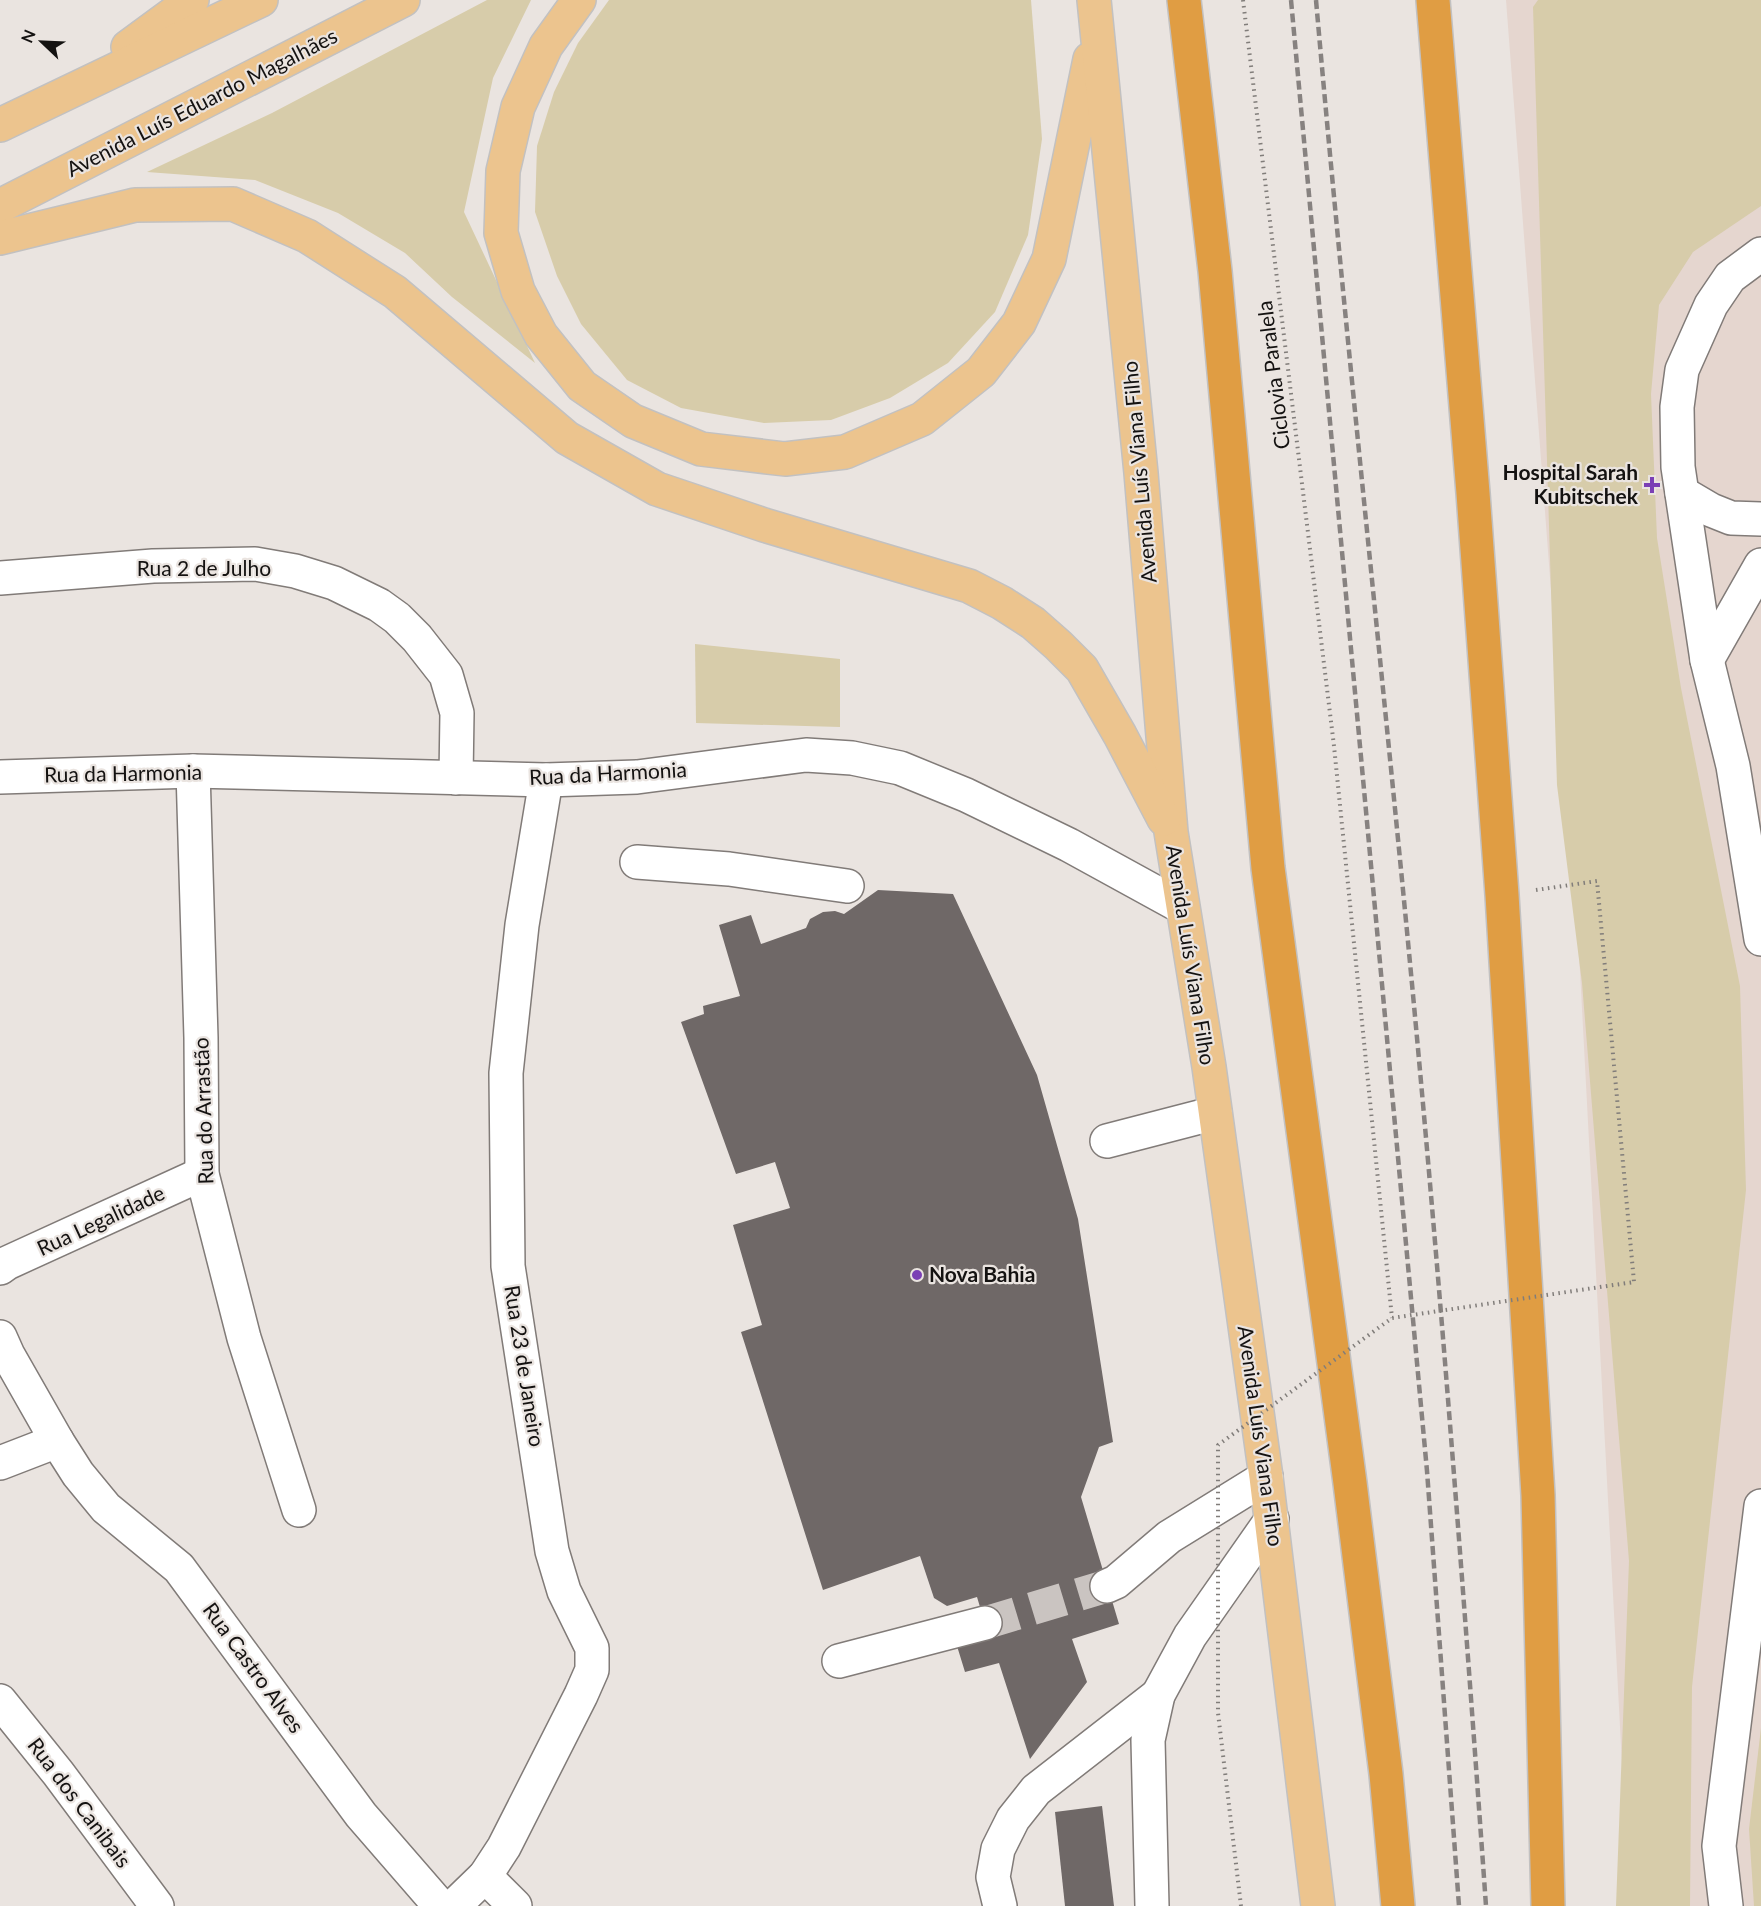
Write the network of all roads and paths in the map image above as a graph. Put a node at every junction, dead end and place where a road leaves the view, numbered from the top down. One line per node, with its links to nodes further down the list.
1 (192, 0): 10 (main road)
2 (261, 0): 10 (main road)
3 (403, 0): 12 (main road, Avenida Luís Eduardo Magalhães)
4 (579, 0): 9 (main road)
5 (1184, 0): 57 (highway)
6 (1243, 0): 34 (path, Ciclovia Paralela)
7 (1433, 0): 11 (highway)
8 (1448, 0): 11 (highway)
9 (1095, 11): 24 (main road, Avenida Luís Viana Filho)
10 (0, 125)
11 (1443, 138): 27 (highway)
12 (0, 206)
13 (0, 238): 24 (main road)
14 (1761, 254): 15 (street)
15 (1682, 493): 16 (street); 19 (street)
16 (1761, 519)
17 (1761, 565): 19 (street)
18 (0, 578): 22 (street, Rua 2 de Julho)
19 (1707, 660): 29 (street)
20 (194, 771): 21 (street, Rua da Harmonia); 22 (street, Rua da Harmonia); 32 (street, Rua do Arrastão)
21 (0, 777)
22 (456, 778): 23 (street, Rua da Harmonia)
23 (546, 780): 28 (street, Rua da Harmonia); 48 (street, Rua 23 de Janeiro)
24 (1171, 832): 28 (main road, Avenida Luís Viana Filho)
25 (637, 862): 26 (street)
26 (847, 886)
27 (1502, 895): 34 (path, bridge); 47 (highway)
28 (1182, 907): 30 (main road, Avenida Luís Viana Filho)
29 (1761, 939)
30 (1215, 1113): 31 (street); 38 (main road, Avenida Luís Viana Filho)
31 (1107, 1141)
32 (202, 1174): 33 (street, Rua Legalidade); 40 (street, Rua do Arrastão)
33 (0, 1268)
34 (1392, 1318): 55 (path, bridge)
35 (0, 1337): 36 (street)
36 (57, 1441): 37 (street); 50 (street, Rua Castro Alves)
37 (0, 1462)
38 (1266, 1477): 41 (main road, Avenida Luís Viana Filho); 42 (street)
39 (1761, 1506): 60 (street)
40 (299, 1510)
41 (1272, 1519): 45 (street); 56 (main road, Avenida Luís Viana Filho)
42 (1107, 1586)
43 (985, 1623): 44 (street)
44 (839, 1660)
45 (1158, 1695): 53 (street); 54 (street)
46 (0, 1701): 49 (street, Rua dos Canibais)
47 (1548, 1839): 58 (highway); 59 (highway)
48 (485, 1876): 51 (street, Rua 23 de Janeiro); 52 (street)
49 (157, 1906)
50 (440, 1906)
51 (454, 1906)
52 (515, 1906)
53 (1000, 1906)
54 (1152, 1906)
55 (1241, 1906)
56 (1318, 1906)
57 (1398, 1906)
58 (1548, 1906)
59 (1564, 1906)
60 (1726, 1906)

